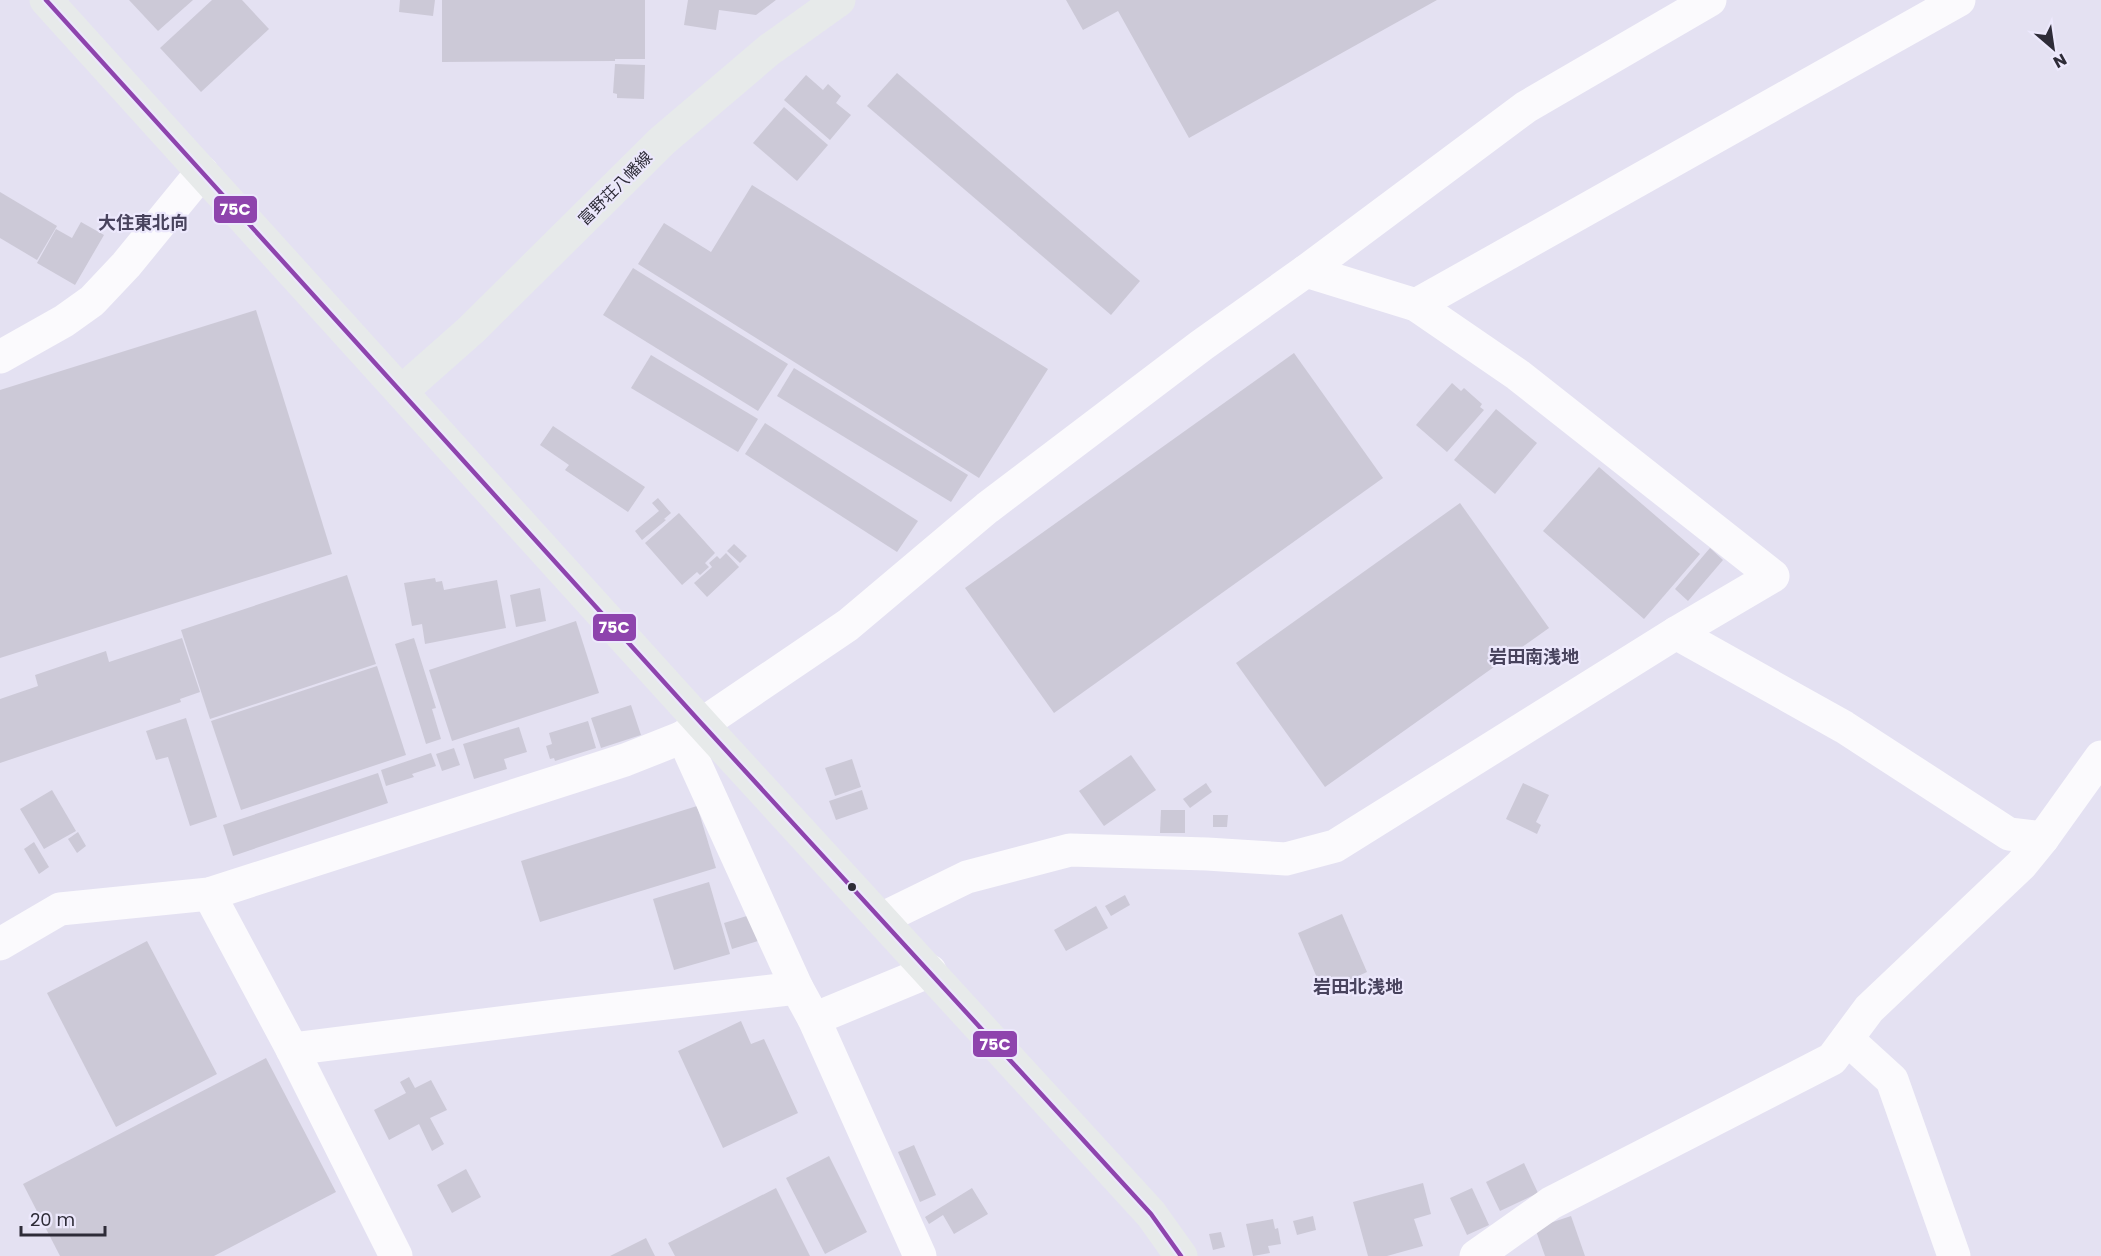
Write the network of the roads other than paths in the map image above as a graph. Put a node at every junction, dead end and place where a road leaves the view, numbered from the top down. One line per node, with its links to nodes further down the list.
1 (46, 0): 5 (main road)
2 (840, 0): 9 (main road, 富野荘八幡線)
3 (1710, 0): 6 (street)
4 (1959, 0): 7 (street)
5 (202, 172): 8 (street); 9 (main road)
6 (1306, 271): 7 (street); 11 (street)
7 (1416, 305): 10 (street)
8 (0, 357)
9 (402, 391): 11 (main road)
10 (1676, 633): 13 (street); 15 (street)
11 (693, 730): 14 (street); 15 (main road); 18 (street)
12 (2101, 757): 13 (street)
13 (2043, 838): 20 (street)
14 (209, 894): 16 (street); 21 (street)
15 (881, 919): 17 (main road)
16 (0, 944)
17 (930, 971): 19 (street); 24 (main road)
18 (797, 988): 19 (street); 21 (street)
19 (814, 1019): 23 (street)
20 (1847, 1039): 25 (street); 26 (street)
21 (292, 1049): 22 (street)
22 (396, 1256)
23 (920, 1256)
24 (1181, 1256)
25 (1476, 1256)
26 (1954, 1256)

